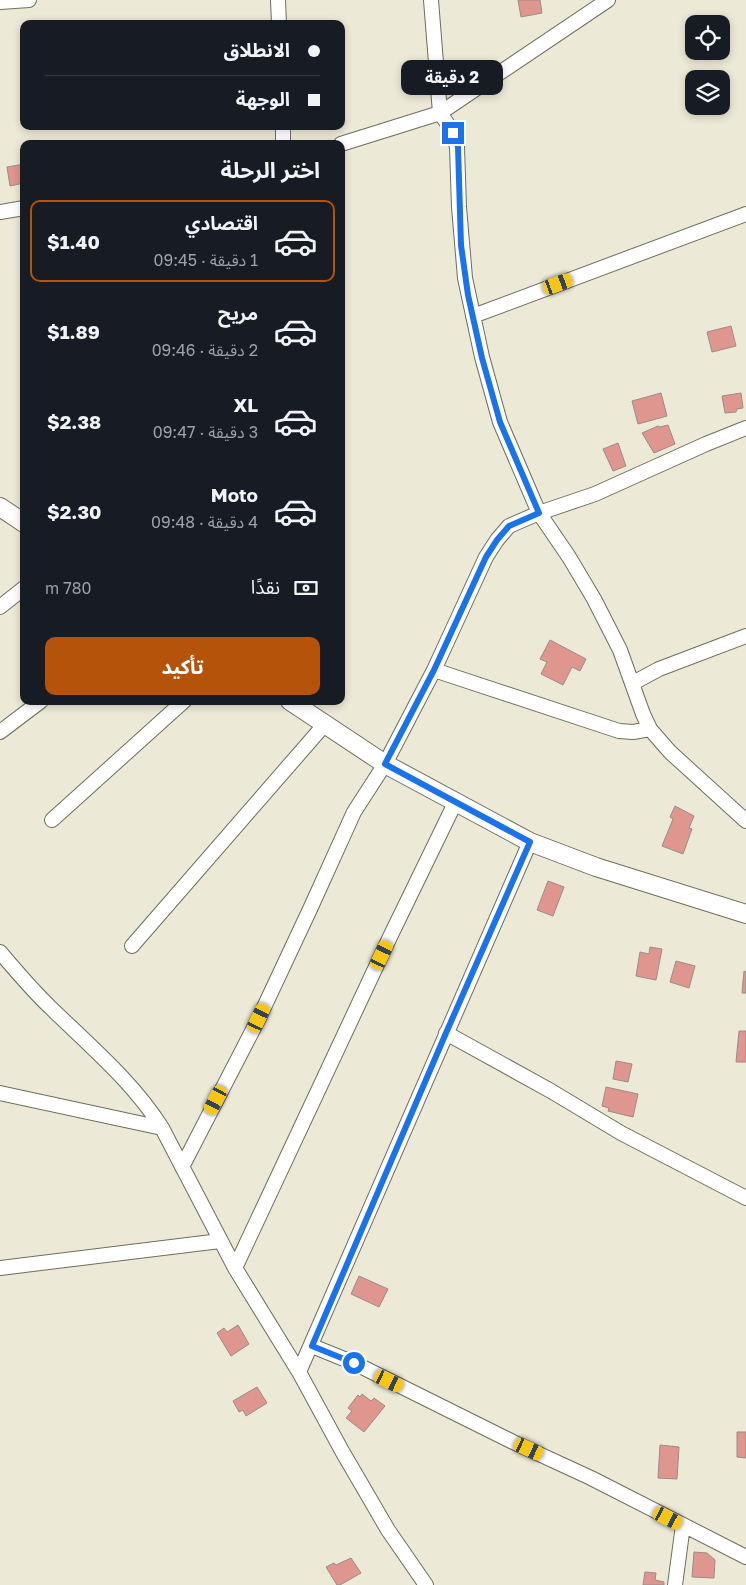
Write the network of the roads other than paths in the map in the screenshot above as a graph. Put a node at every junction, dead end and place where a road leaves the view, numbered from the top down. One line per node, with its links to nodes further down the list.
1 (29, 0): 5 (street)
2 (269, 0): 3 (street)
3 (278, 0): 7 (street)
4 (608, 0): 8 (street)
5 (0, 2)
6 (434, 3): 8 (street)
7 (279, 20)
8 (440, 113): 9 (street); 13 (street)
9 (345, 143)
10 (20, 209): 11 (street)
11 (0, 212)
12 (746, 214): 13 (street)
13 (473, 316): 16 (street)
14 (746, 428): 16 (street)
15 (0, 507): 17 (street)
16 (539, 513): 21 (street); 22 (street)
17 (20, 520)
18 (20, 591): 19 (street)
19 (0, 607)
20 (746, 636): 22 (street)
21 (434, 670): 27 (street); 29 (street)
22 (633, 683): 27 (street)
23 (36, 705): 28 (street)
24 (180, 705): 31 (street)
25 (296, 705): 26 (street)
26 (325, 724): 29 (street); 35 (street)
27 (650, 729): 32 (street)
28 (0, 732)
29 (385, 764): 30 (street); 40 (street)
30 (455, 803): 33 (street); 44 (street)
31 (52, 820)
32 (746, 821)
33 (530, 842): 34 (street); 37 (street)
34 (742, 910)
35 (132, 946)
36 (0, 952): 39 (street)
37 (446, 1033): 41 (street); 45 (street)
38 (0, 1093): 39 (street)
39 (162, 1128): 40 (street)
40 (182, 1167): 42 (street)
41 (746, 1198)
42 (220, 1241): 43 (street); 44 (street)
43 (0, 1268)
44 (235, 1268): 46 (street)
45 (312, 1346): 46 (street); 47 (street)
46 (299, 1372): 49 (street)
47 (683, 1526): 48 (street); 50 (street)
48 (746, 1557)
49 (426, 1585)
50 (675, 1585)

